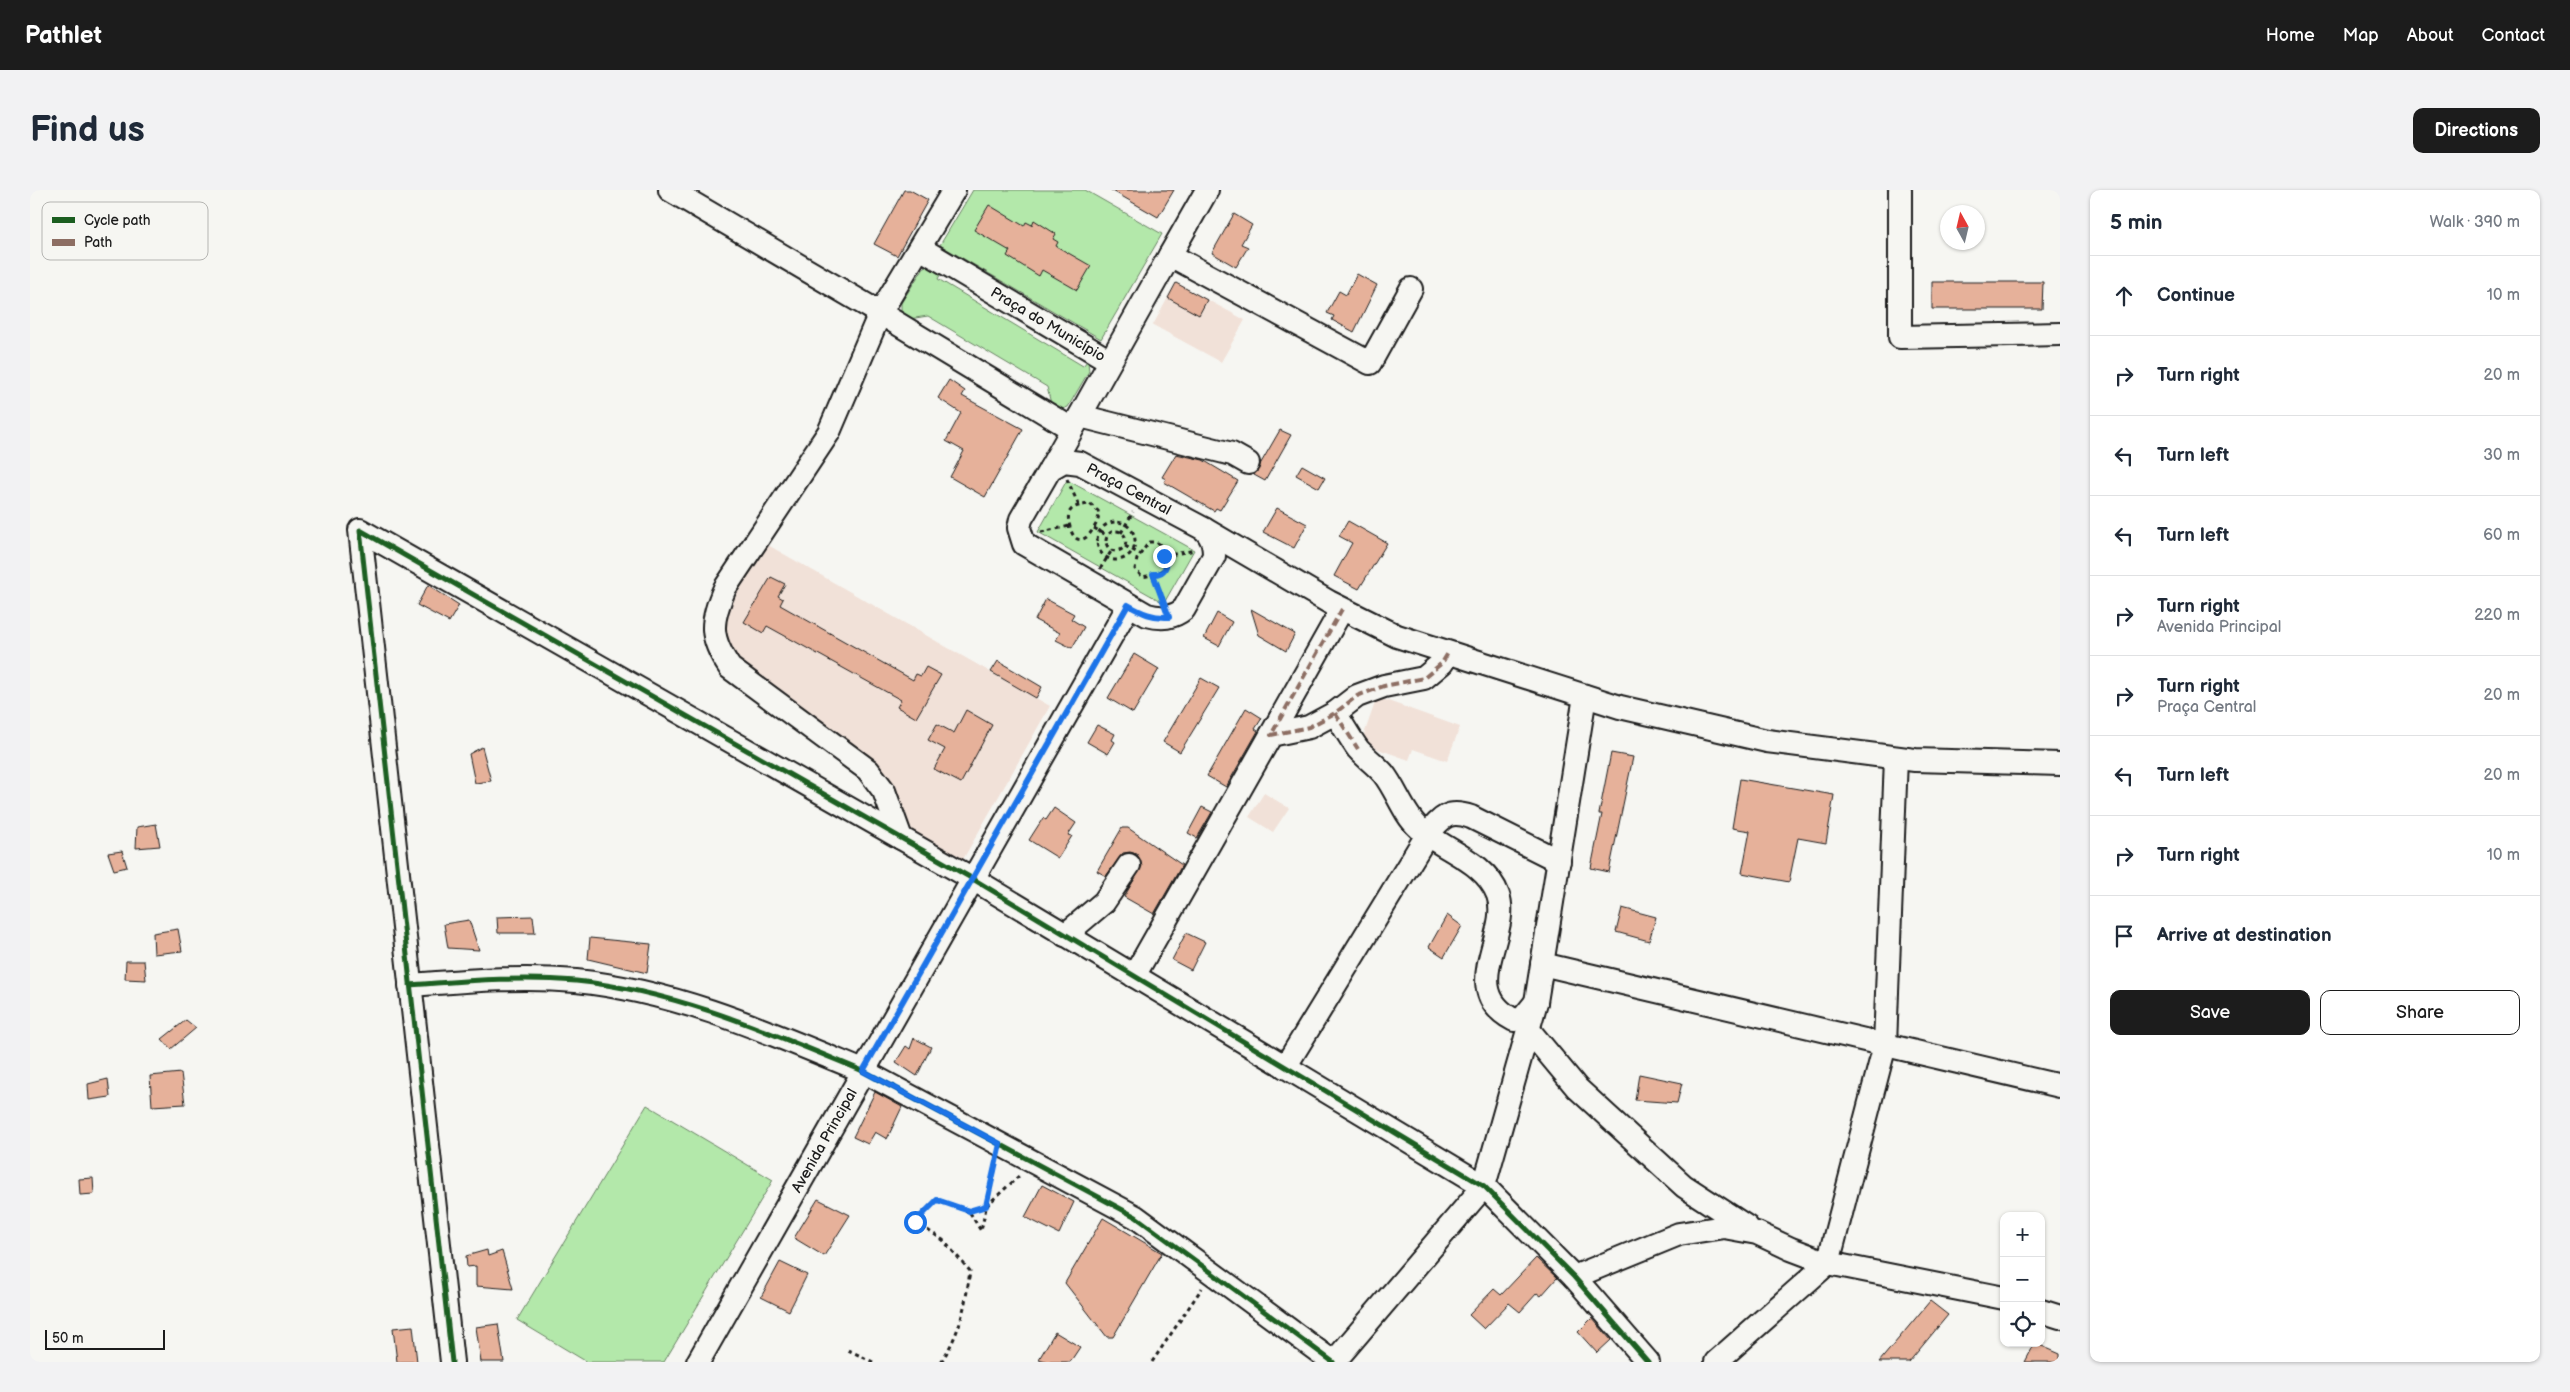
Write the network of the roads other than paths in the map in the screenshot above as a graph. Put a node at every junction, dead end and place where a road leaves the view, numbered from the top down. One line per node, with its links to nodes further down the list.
1 (670, 190): 5 (street)
2 (954, 190): 6 (street)
3 (1207, 190): 7 (street)
4 (1900, 190): 10 (street)
5 (704, 199): 9 (street)
6 (920, 248): 9 (street); 11 (street, Praça do Município)
7 (1170, 255): 8 (street); 11 (street)
8 (1411, 289)
9 (880, 313): 12 (street); 25 (street)
10 (2060, 334)
11 (1110, 361): 12 (street, Praça do Município)
12 (1076, 422): 13 (street); 14 (street, Praça do Município)
13 (1248, 463)
14 (1054, 466): 15 (street, Praça Central); 16 (street)
15 (1209, 538): 16 (street); 17 (street, Praça Central)
16 (1128, 605): 28 (street, Avenida Principal)
17 (1342, 608): 18 (street, Praça Central); 21 (street)
18 (1448, 653): 19 (street, Praça Central); 20 (street)
19 (1586, 696): 22 (street, Praça Central); 26 (street)
20 (1336, 713): 21 (street); 24 (street)
21 (1271, 735): 31 (street)
22 (1896, 758): 23 (street, Praça Central); 35 (street)
23 (2060, 764)
24 (1427, 834): 26 (street); 33 (street); 36 (street)
25 (901, 838): 28 (street); 32 (street)
26 (1559, 861): 30 (street)
27 (1129, 865): 29 (street)
28 (973, 879): 29 (street); 37 (street, Avenida Principal)
29 (1065, 935): 31 (street)
30 (1542, 964): 33 (street); 35 (street)
31 (1134, 976): 36 (street)
32 (410, 985): 37 (street); 46 (street)
33 (1536, 1002): 34 (street)
34 (1528, 1029): 39 (street); 40 (street)
35 (1885, 1046): 38 (street); 41 (street)
36 (1285, 1066): 39 (street)
37 (863, 1071): 47 (street, Avenida Principal); 48 (street)
38 (2060, 1086)
39 (1484, 1186): 42 (street); 48 (street)
40 (1757, 1233): 41 (street); 42 (street)
41 (1828, 1263): 43 (street); 50 (street)
42 (1574, 1277): 49 (street)
43 (2000, 1297)
44 (2045, 1312): 45 (street)
45 (2060, 1318)
46 (452, 1362)
47 (698, 1362)
48 (1334, 1362)
49 (1648, 1362)
50 (1716, 1362)

